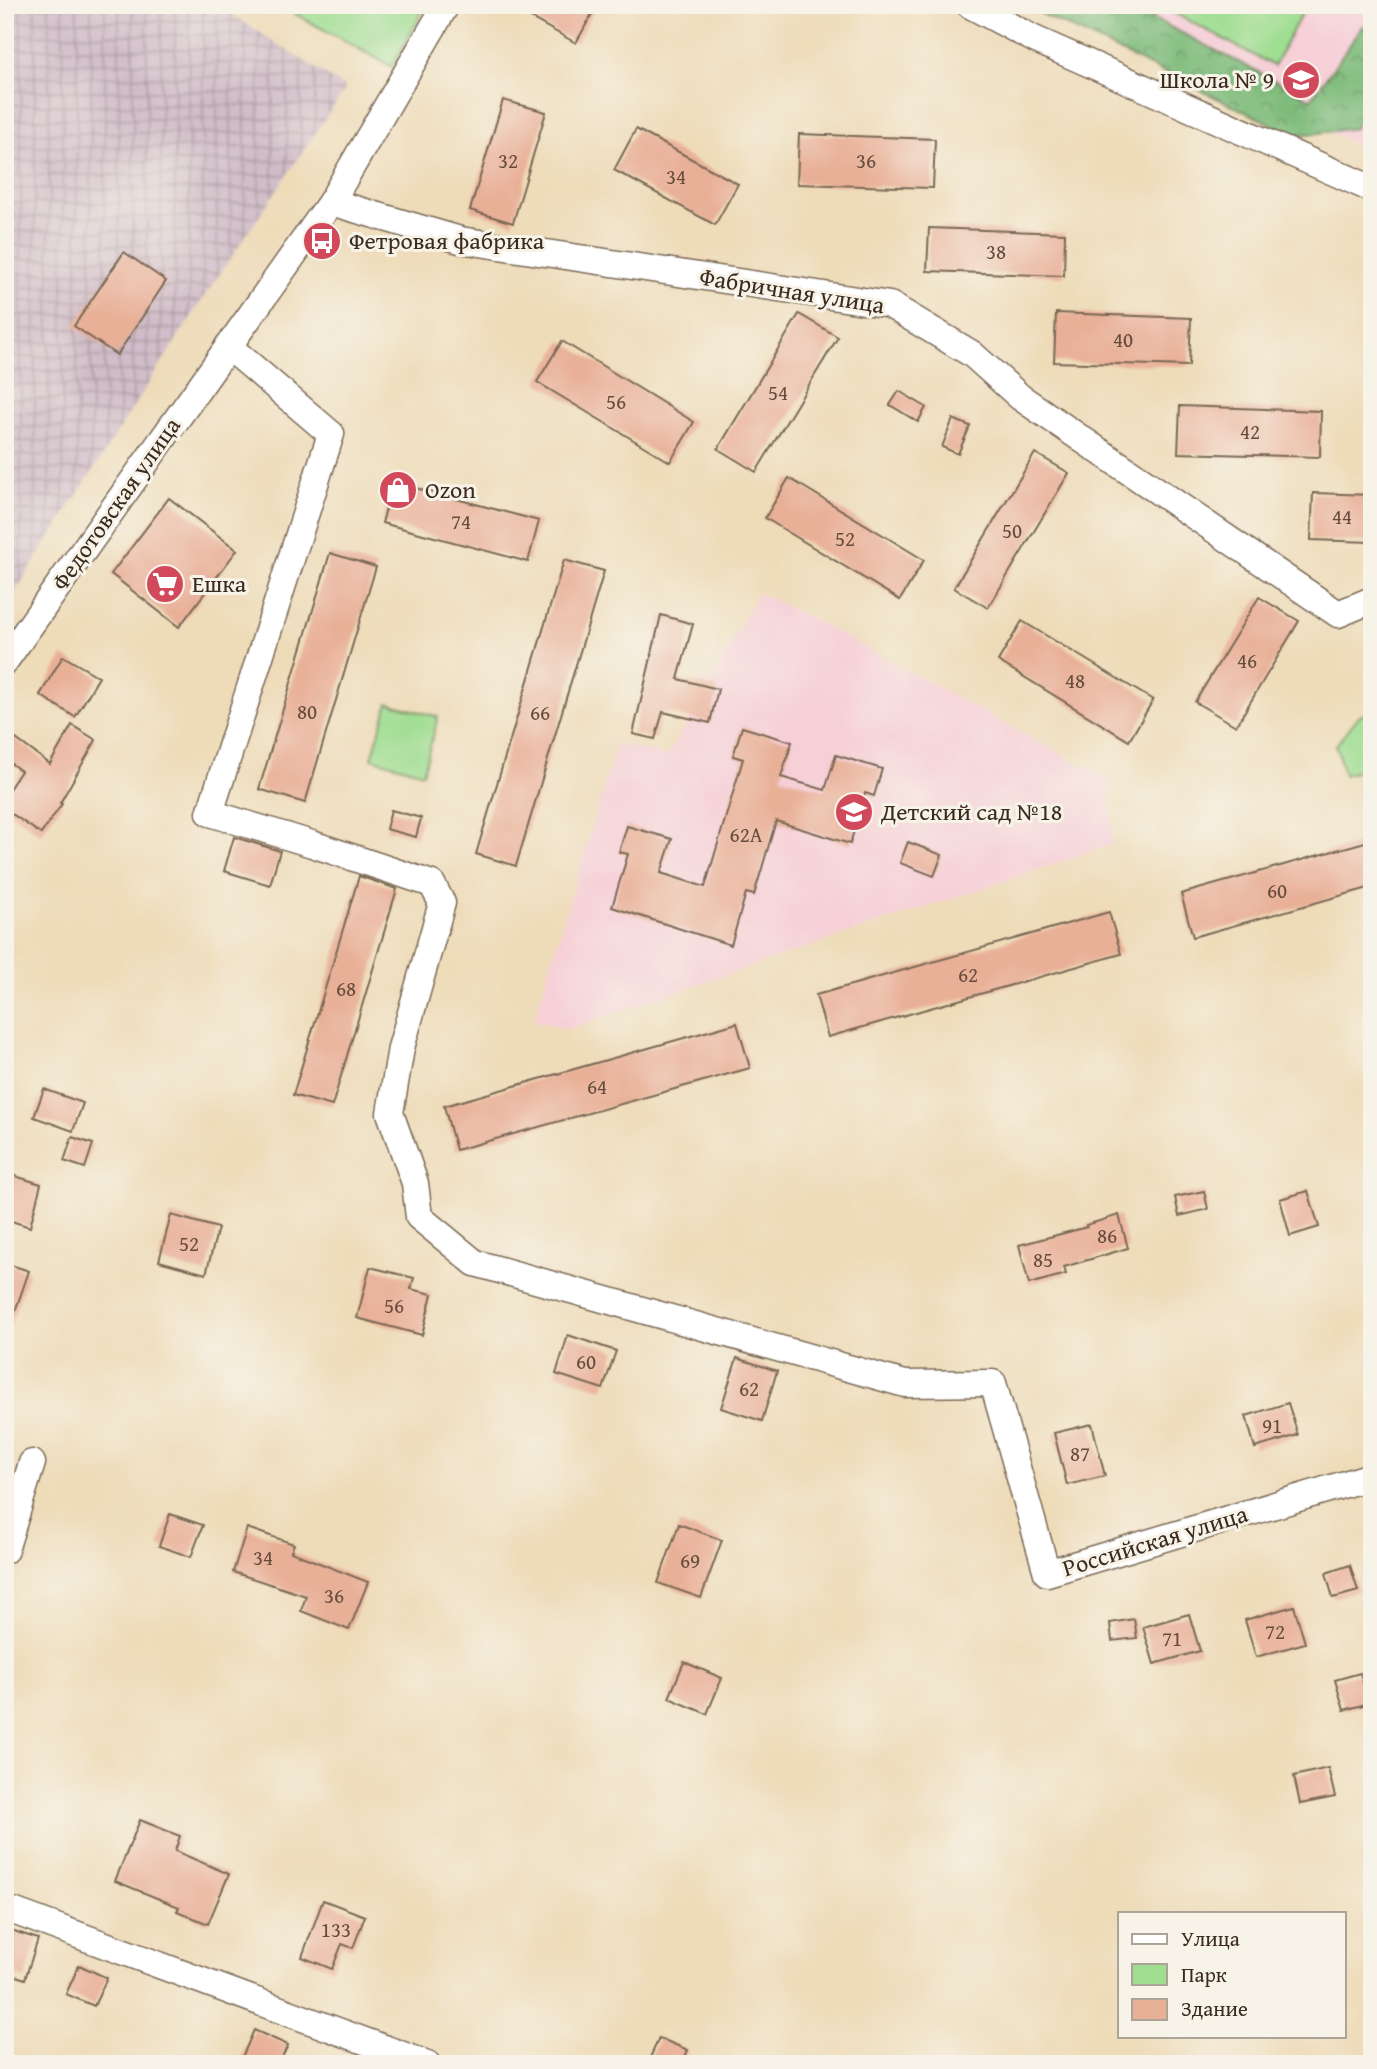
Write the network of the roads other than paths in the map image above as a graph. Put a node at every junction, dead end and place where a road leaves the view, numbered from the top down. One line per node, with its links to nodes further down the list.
1 (446, 5): 4 (street, Федотовская улица)
2 (970, 5): 3 (street)
3 (1372, 189)
4 (331, 202): 5 (street, Федотовская улица); 6 (street, Фабричная улица)
5 (228, 346): 7 (street, Федотовская улица); 9 (street, Российская улица)
6 (1372, 600)
7 (5, 662)
8 (33, 1463): 10 (street)
9 (1372, 1476)
10 (5, 1550)
11 (5, 1908): 12 (street)
12 (427, 2064)

